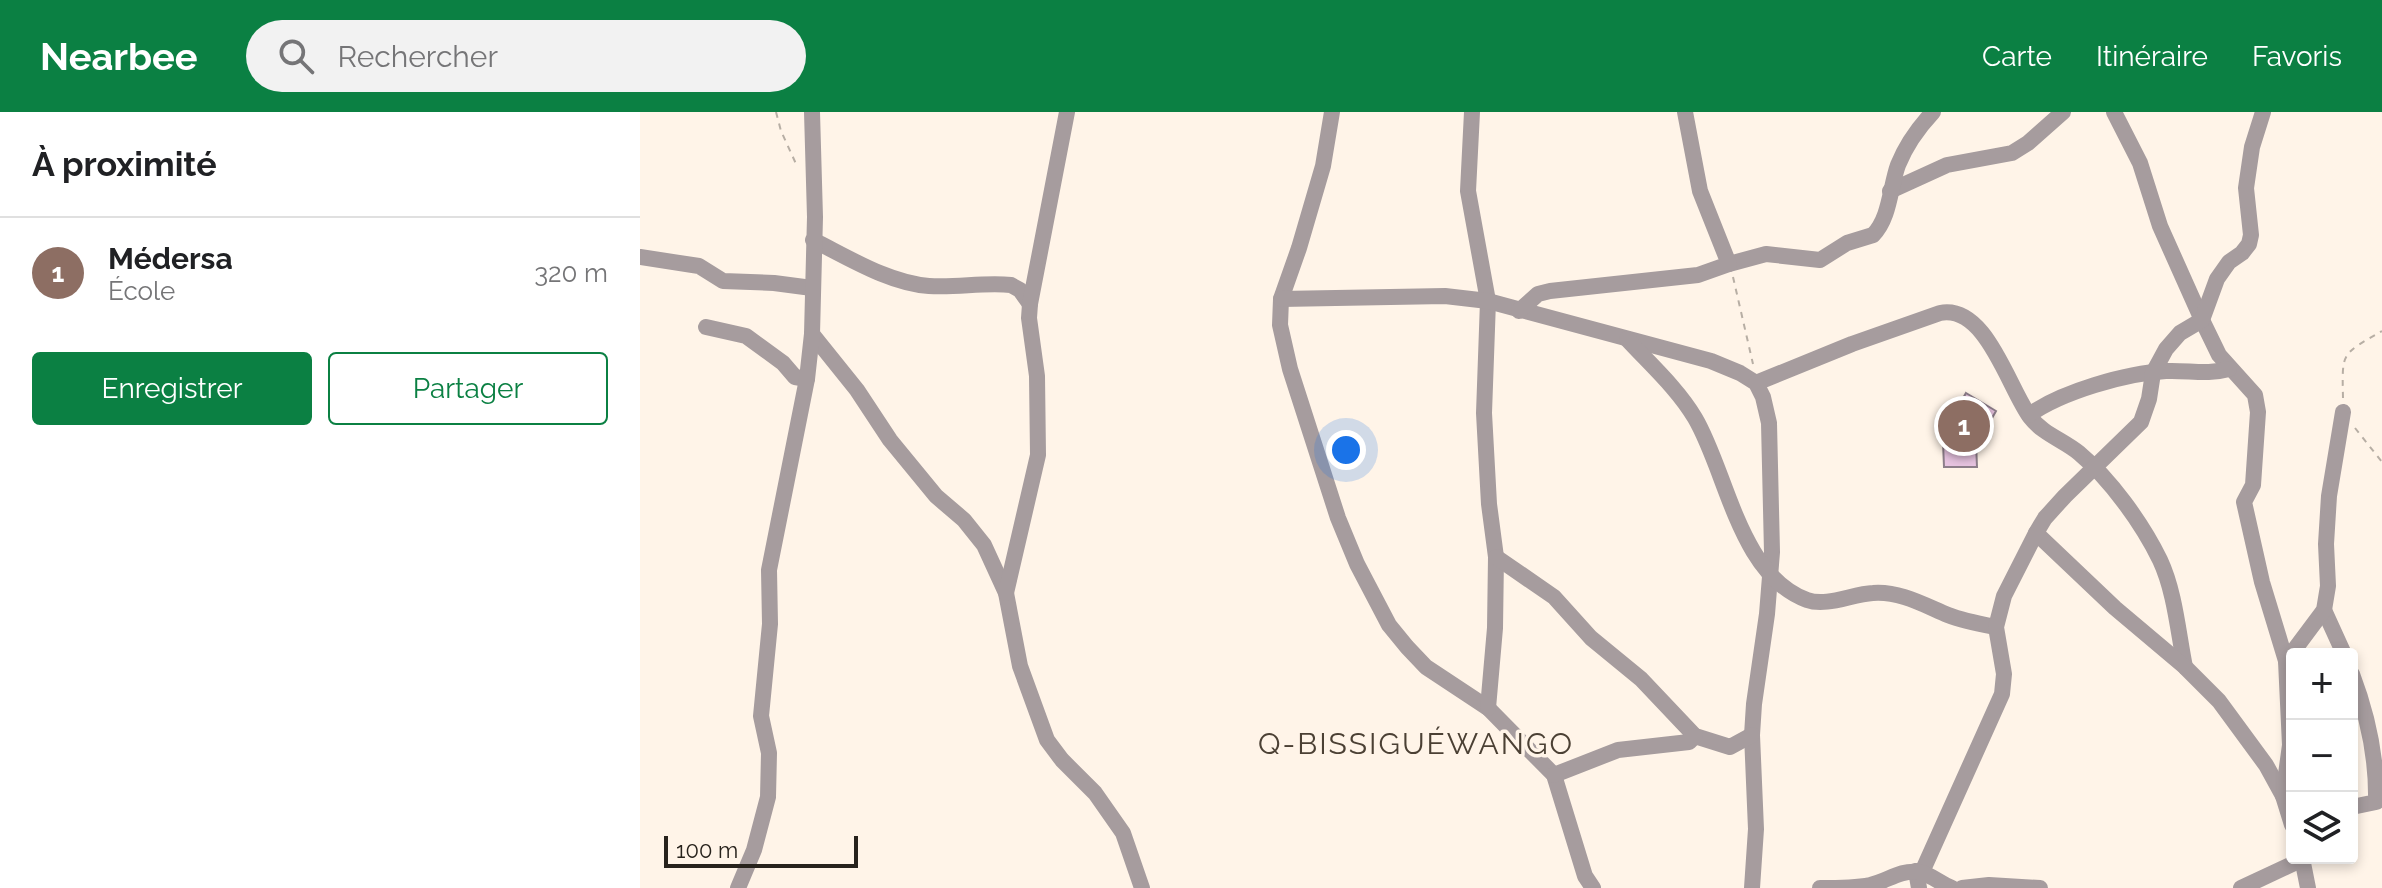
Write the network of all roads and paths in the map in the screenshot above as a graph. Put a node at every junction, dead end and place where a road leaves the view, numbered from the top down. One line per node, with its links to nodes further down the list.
1 (776, 112): 11 (path)
2 (812, 112): 11 (street)
3 (1067, 112): 19 (street)
4 (1332, 112): 17 (street)
5 (1472, 112): 18 (street)
6 (1685, 112): 15 (street)
7 (1933, 112): 12 (street)
8 (2063, 112): 12 (street)
9 (2114, 112): 21 (street)
10 (2263, 112): 21 (street)
11 (813, 181): 13 (street)
12 (1890, 191): 15 (street)
13 (813, 240): 16 (street); 19 (street)
14 (640, 257): 16 (street)
15 (1729, 264): 20 (street); 29 (path)
16 (812, 288): 24 (street)
17 (1281, 299): 18 (street); 45 (street)
18 (1488, 301): 20 (street); 35 (street)
19 (1030, 304): 37 (street)
20 (1519, 311): 25 (street)
21 (2202, 320): 26 (street); 27 (street)
22 (706, 327): 28 (street)
23 (2382, 331): 30 (path)
24 (812, 334): 28 (street); 37 (street)
25 (1626, 338): 29 (street); 36 (street)
26 (2229, 369): 27 (street); 42 (street)
27 (2153, 373): 31 (street); 33 (street)
28 (807, 379): 56 (street)
29 (1756, 383): 31 (street); 36 (street)
30 (2343, 412): 32 (path); 38 (street)
31 (2029, 415): 33 (street)
32 (2382, 462)
33 (2092, 467): 34 (street); 43 (street)
34 (2036, 533): 39 (street); 43 (street)
35 (1496, 557): 45 (street); 48 (street)
36 (1770, 575): 39 (street); 47 (street)
37 (1006, 593): 57 (street)
38 (2324, 610): 40 (street); 41 (street)
39 (1996, 627): 55 (street)
40 (2296, 648)
41 (2341, 648)
42 (2286, 661)
43 (2185, 667): 50 (street)
44 (2358, 693): 52 (street)
45 (1488, 708): 49 (street)
46 (2289, 720): 50 (street)
47 (1752, 735): 48 (street); 59 (street)
48 (1695, 736): 49 (street)
49 (1554, 775): 58 (street)
50 (2283, 796): 51 (street)
51 (2286, 806)
52 (2358, 806)
53 (2292, 864): 64 (street)
54 (2304, 864): 65 (street)
55 (1919, 877): 60 (street); 61 (street)
56 (738, 888)
57 (1142, 888)
58 (1593, 888)
59 (1752, 888)
60 (1820, 888)
61 (1952, 888)
62 (1962, 888): 63 (street)
63 (2040, 888)
64 (2241, 888)
65 (2308, 888)

